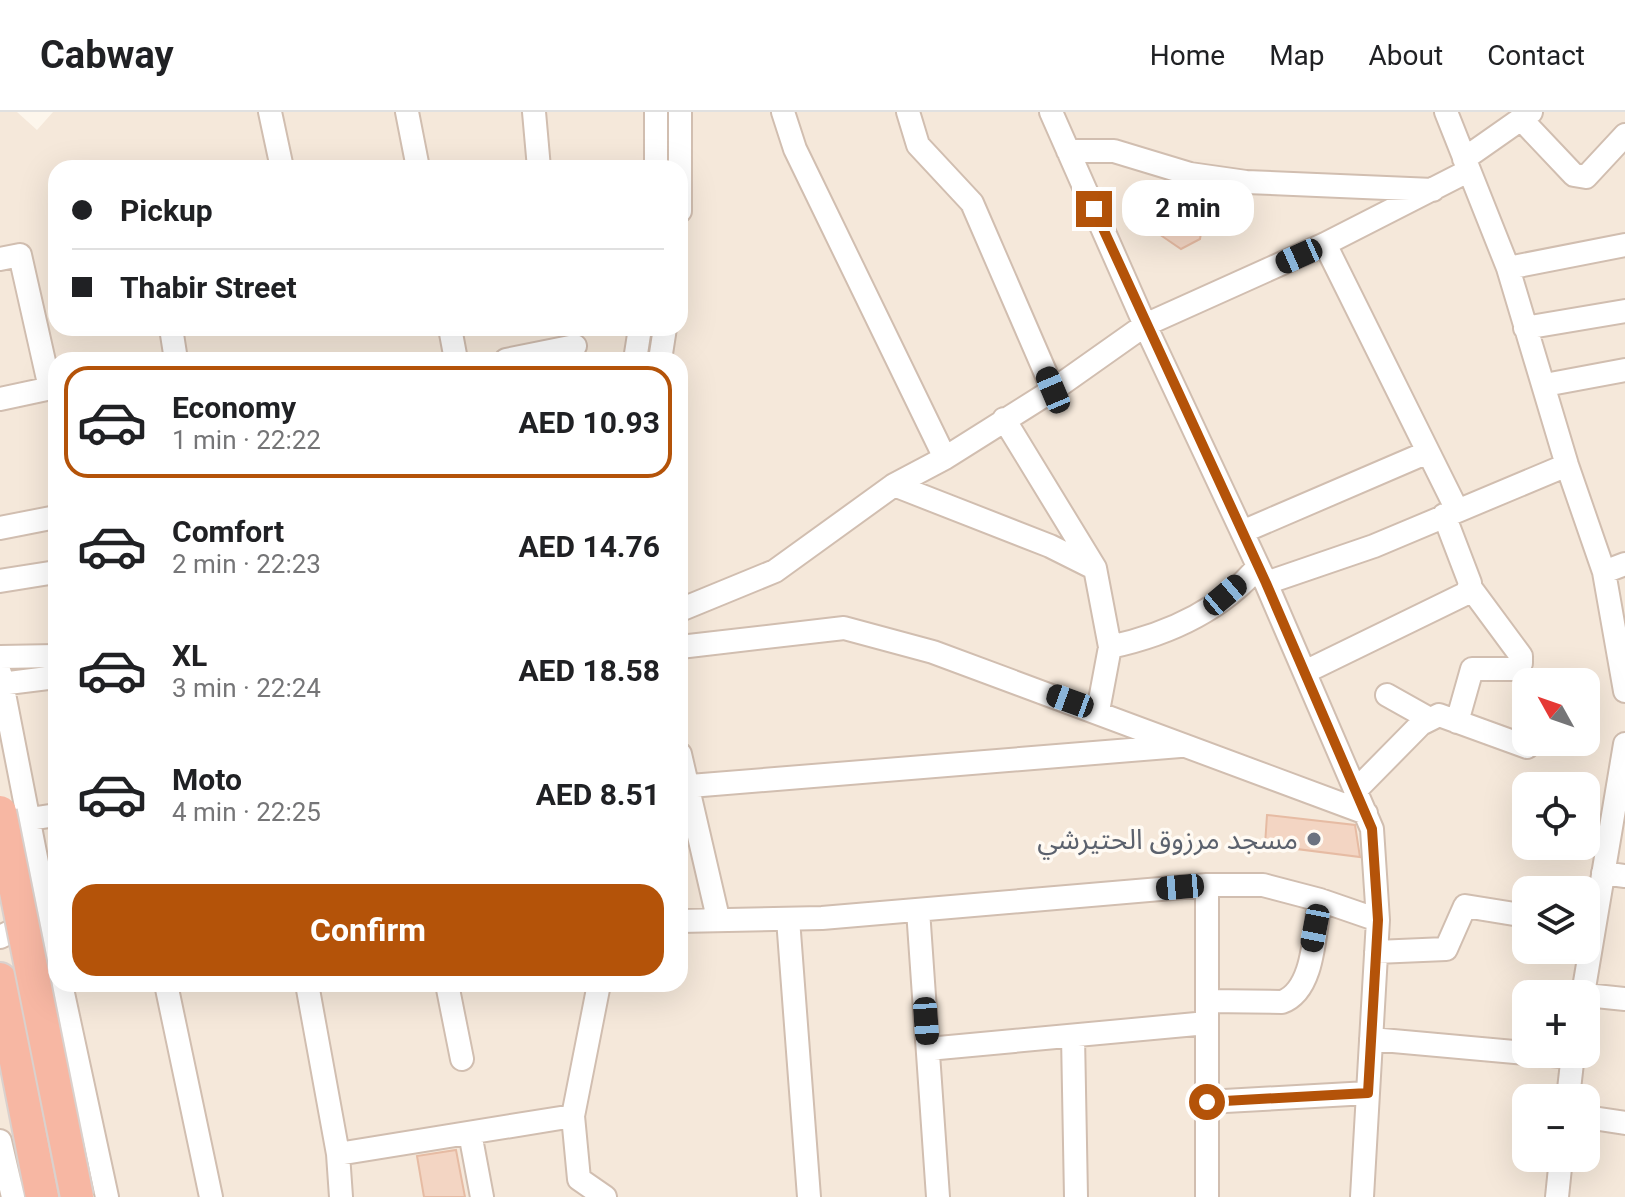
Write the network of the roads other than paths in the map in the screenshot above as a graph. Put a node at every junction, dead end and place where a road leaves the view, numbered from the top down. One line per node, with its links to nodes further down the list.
1 (270, 112): 13 (street)
2 (407, 112): 14 (street)
3 (534, 112): 15 (street)
4 (656, 112): 16 (street)
5 (680, 112): 17 (street)
6 (783, 112): 37 (street)
7 (908, 112): 33 (street)
8 (1051, 112): 12 (street)
9 (1446, 112): 18 (street)
10 (1526, 115): 11 (street); 18 (street)
11 (1625, 135)
12 (1068, 151): 19 (street); 25 (street)
13 (280, 160)
14 (416, 160)
15 (538, 160)
16 (656, 160)
17 (680, 160)
18 (1466, 165): 19 (street); 23 (street)
19 (1434, 190): 20 (street)
20 (1325, 244): 25 (street); 36 (street)
21 (1625, 245): 23 (street)
22 (0, 259): 29 (street)
23 (1508, 268): 26 (street)
24 (1625, 311): 26 (street)
25 (1145, 325): 33 (street); 43 (street)
26 (1525, 328): 31 (street)
27 (575, 346): 28 (street)
28 (545, 352)
29 (48, 368)
30 (1625, 370): 31 (street)
31 (1545, 385): 38 (street)
32 (48, 389): 34 (street)
33 (1053, 390): 35 (street)
34 (0, 399)
35 (1004, 419): 37 (street); 44 (street)
36 (1428, 452): 40 (street); 43 (street)
37 (945, 458): 39 (street)
38 (1567, 465): 40 (street); 45 (street)
39 (894, 485): 44 (street); 50 (street)
40 (1450, 512): 47 (street); 49 (street)
41 (48, 519): 42 (street)
42 (0, 528)
43 (1242, 532): 47 (street)
44 (1095, 568): 52 (street)
45 (1614, 568): 58 (street)
46 (48, 573): 48 (street)
47 (1262, 575): 52 (street); 55 (street)
48 (0, 581)
49 (1470, 587): 55 (street); 62 (street)
50 (688, 607)
51 (688, 646): 60 (street)
52 (1110, 647): 60 (street)
53 (48, 656): 54 (street)
54 (0, 657)
55 (1305, 672): 68 (street)
56 (48, 677): 57 (street)
57 (1, 680): 71 (street)
58 (1625, 691)
59 (1387, 695): 61 (street)
60 (1098, 711): 65 (street)
61 (1428, 718): 62 (street); 68 (street)
62 (1457, 722): 63 (street)
63 (1512, 742)
64 (1625, 744): 72 (street)
65 (1185, 746): 67 (street); 69 (street)
66 (688, 780): 67 (street)
67 (690, 786): 80 (street)
68 (1356, 790): 69 (street)
69 (1366, 813): 83 (street)
70 (48, 815): 71 (street)
71 (15, 816): 77 (street); 112 (highway, bridge)
72 (1614, 874): 75 (street)
73 (1207, 885): 74 (street); 76 (street); 95 (street)
74 (1320, 900): 83 (street); 95 (street)
75 (1600, 906)
76 (918, 910): 81 (street); 98 (street)
77 (47, 912): 79 (street); 84 (street)
78 (1512, 914): 85 (street)
79 (48, 917)
80 (718, 918): 81 (street); 82 (street)
81 (788, 919): 118 (street)
82 (688, 920)
83 (1378, 920): 85 (street)
84 (0, 937)
85 (1376, 952): 97 (street)
86 (48, 974): 87 (street)
87 (0, 977): 111 (highway)
88 (63, 992): 113 (street)
89 (168, 992): 114 (street)
90 (308, 992): 108 (street)
91 (449, 992): 100 (street)
92 (597, 992): 103 (street)
93 (1600, 996): 94 (street)
94 (1625, 999)
95 (1207, 1012): 96 (street); 102 (street)
96 (1073, 1036): 98 (street); 120 (street)
97 (1371, 1039): 99 (street); 101 (street)
98 (928, 1049): 119 (street)
99 (1512, 1052)
100 (462, 1059)
101 (1368, 1093): 102 (street); 122 (street)
102 (1207, 1102): 121 (street)
103 (573, 1116): 106 (street); 117 (street)
104 (1600, 1119): 105 (street)
105 (1625, 1123)
106 (470, 1133): 108 (street); 116 (street)
107 (0, 1141): 110 (street)
108 (338, 1154): 115 (street)
109 (1560, 1172): 123 (street)
110 (13, 1197)
111 (42, 1197)
112 (77, 1197)
113 (107, 1197)
114 (211, 1197)
115 (341, 1197)
116 (482, 1197)
117 (605, 1197)
118 (809, 1197)
119 (938, 1197)
120 (1076, 1197)
121 (1207, 1197)
122 (1362, 1197)
123 (1557, 1197)

